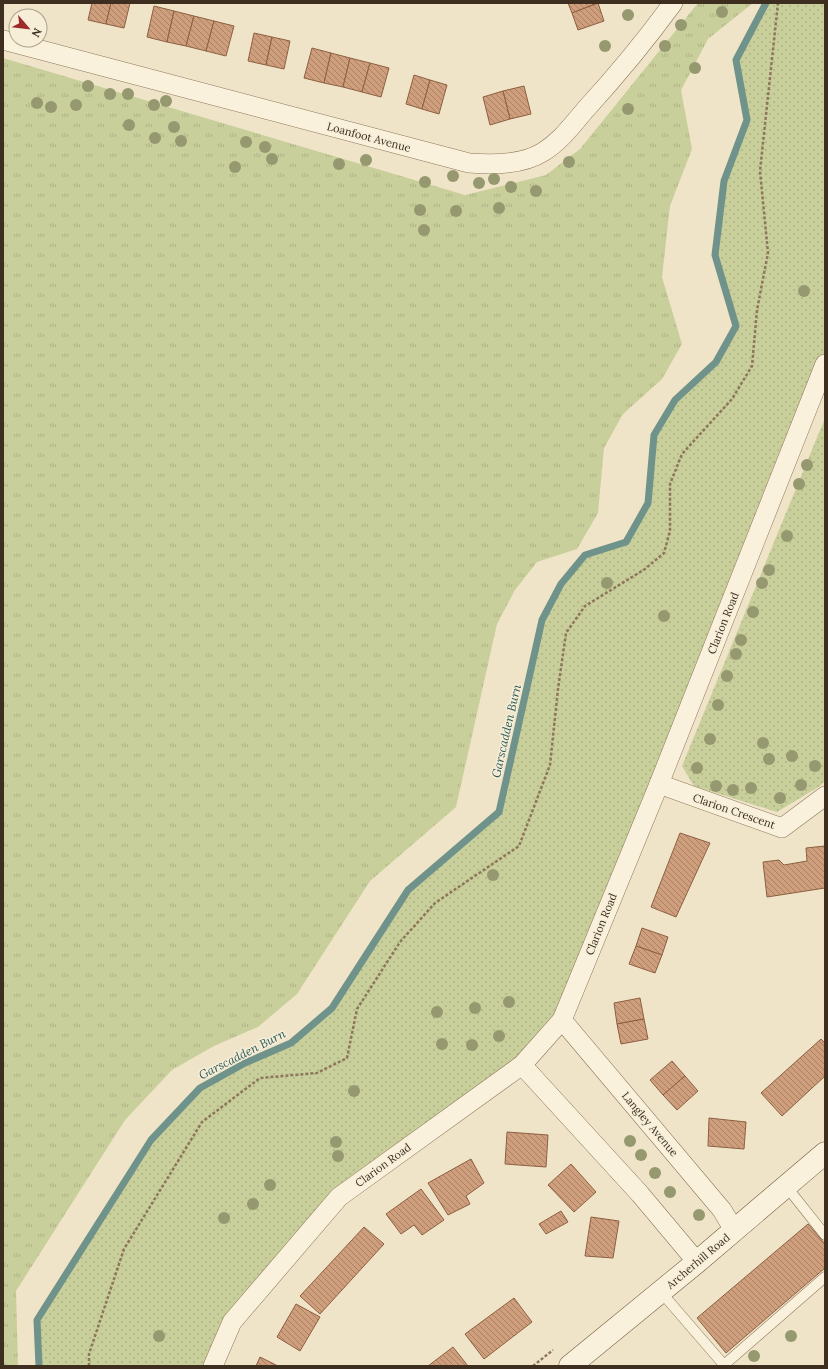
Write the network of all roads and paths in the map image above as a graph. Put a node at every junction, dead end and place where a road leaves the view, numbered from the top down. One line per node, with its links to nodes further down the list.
1 (673, 3): 3 (street, Loanfoot Avenue)
2 (778, 3): 16 (path)
3 (3, 40)
4 (825, 365): 5 (street, Clarion Road)
5 (659, 784): 6 (street, Clarion Crescent); 7 (street, Clarion Road)
6 (825, 796)
7 (562, 1020): 8 (street, Clarion Road); 11 (street, Langley Avenue)
8 (522, 1065): 13 (street); 17 (street, Clarion Road)
9 (825, 1153): 10 (street, Archerhill Road)
10 (786, 1186): 11 (street, Archerhill Road); 12 (lane)
11 (734, 1230): 13 (street, Archerhill Road)
12 (825, 1235)
13 (697, 1262): 15 (street, Archerhill Road)
14 (825, 1277): 15 (lane)
15 (661, 1292): 18 (street, Archerhill Road)
16 (89, 1366)
17 (213, 1366)
18 (570, 1366)

